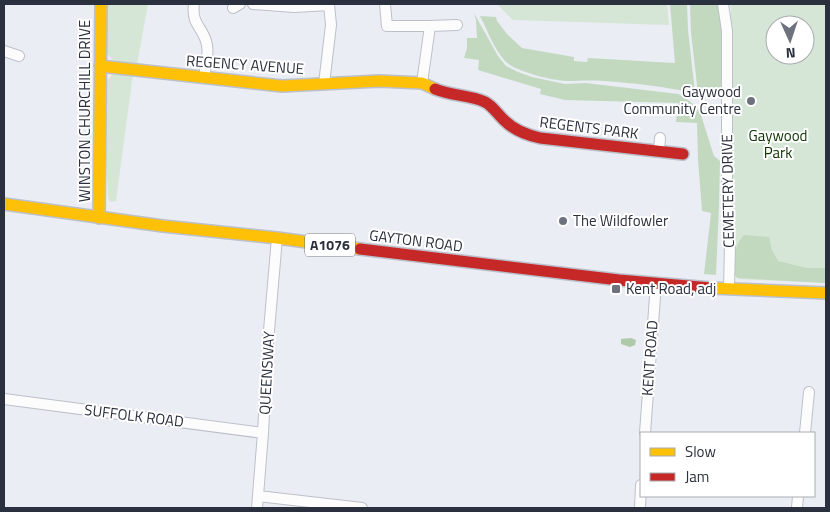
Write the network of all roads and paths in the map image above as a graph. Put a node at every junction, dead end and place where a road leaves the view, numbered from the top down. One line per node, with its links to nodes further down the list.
1 (101, 4): 11 (main road, WINSTON CHURCHILL DRIVE)
2 (194, 4): 12 (street)
3 (253, 4): 4 (street)
4 (329, 4): 13 (street)
5 (385, 4): 7 (street)
6 (723, 4): 23 (street, CEMETERY DRIVE)
7 (430, 26): 8 (street); 14 (street)
8 (457, 26)
9 (4, 51): 10 (street)
10 (19, 56)
11 (100, 66): 12 (main road, REGENCY AVENUE); 20 (main road, WINSTON CHURCHILL DRIVE)
12 (204, 78): 13 (main road, REGENCY AVENUE)
13 (324, 84): 14 (main road, REGENCY AVENUE)
14 (422, 84): 15 (main road, REGENCY AVENUE)
15 (445, 93): 17 (main road, REGENTS PARK)
16 (660, 138): 17 (street)
17 (658, 151): 18 (main road, REGENTS PARK)
18 (683, 154)
19 (4, 204): 20 (main road, GAYTON ROAD / A1076)
20 (99, 218): 21 (main road, GAYTON ROAD / A1076)
21 (277, 238): 22 (main road, GAYTON ROAD / A1076); 29 (street, QUEENSWAY)
22 (656, 283): 23 (main road, GAYTON ROAD / A1076); 27 (street, KENT ROAD)
23 (729, 289): 24 (main road, GAYTON ROAD / A1076)
24 (826, 293)
25 (809, 392): 28 (street)
26 (4, 399): 29 (street, SUFFOLK ROAD)
27 (645, 432)
28 (805, 432)
29 (263, 434): 30 (street, QUEENSWAY)
30 (258, 496): 31 (street, QUEENSWAY); 32 (street)
31 (257, 508)
32 (362, 508)

